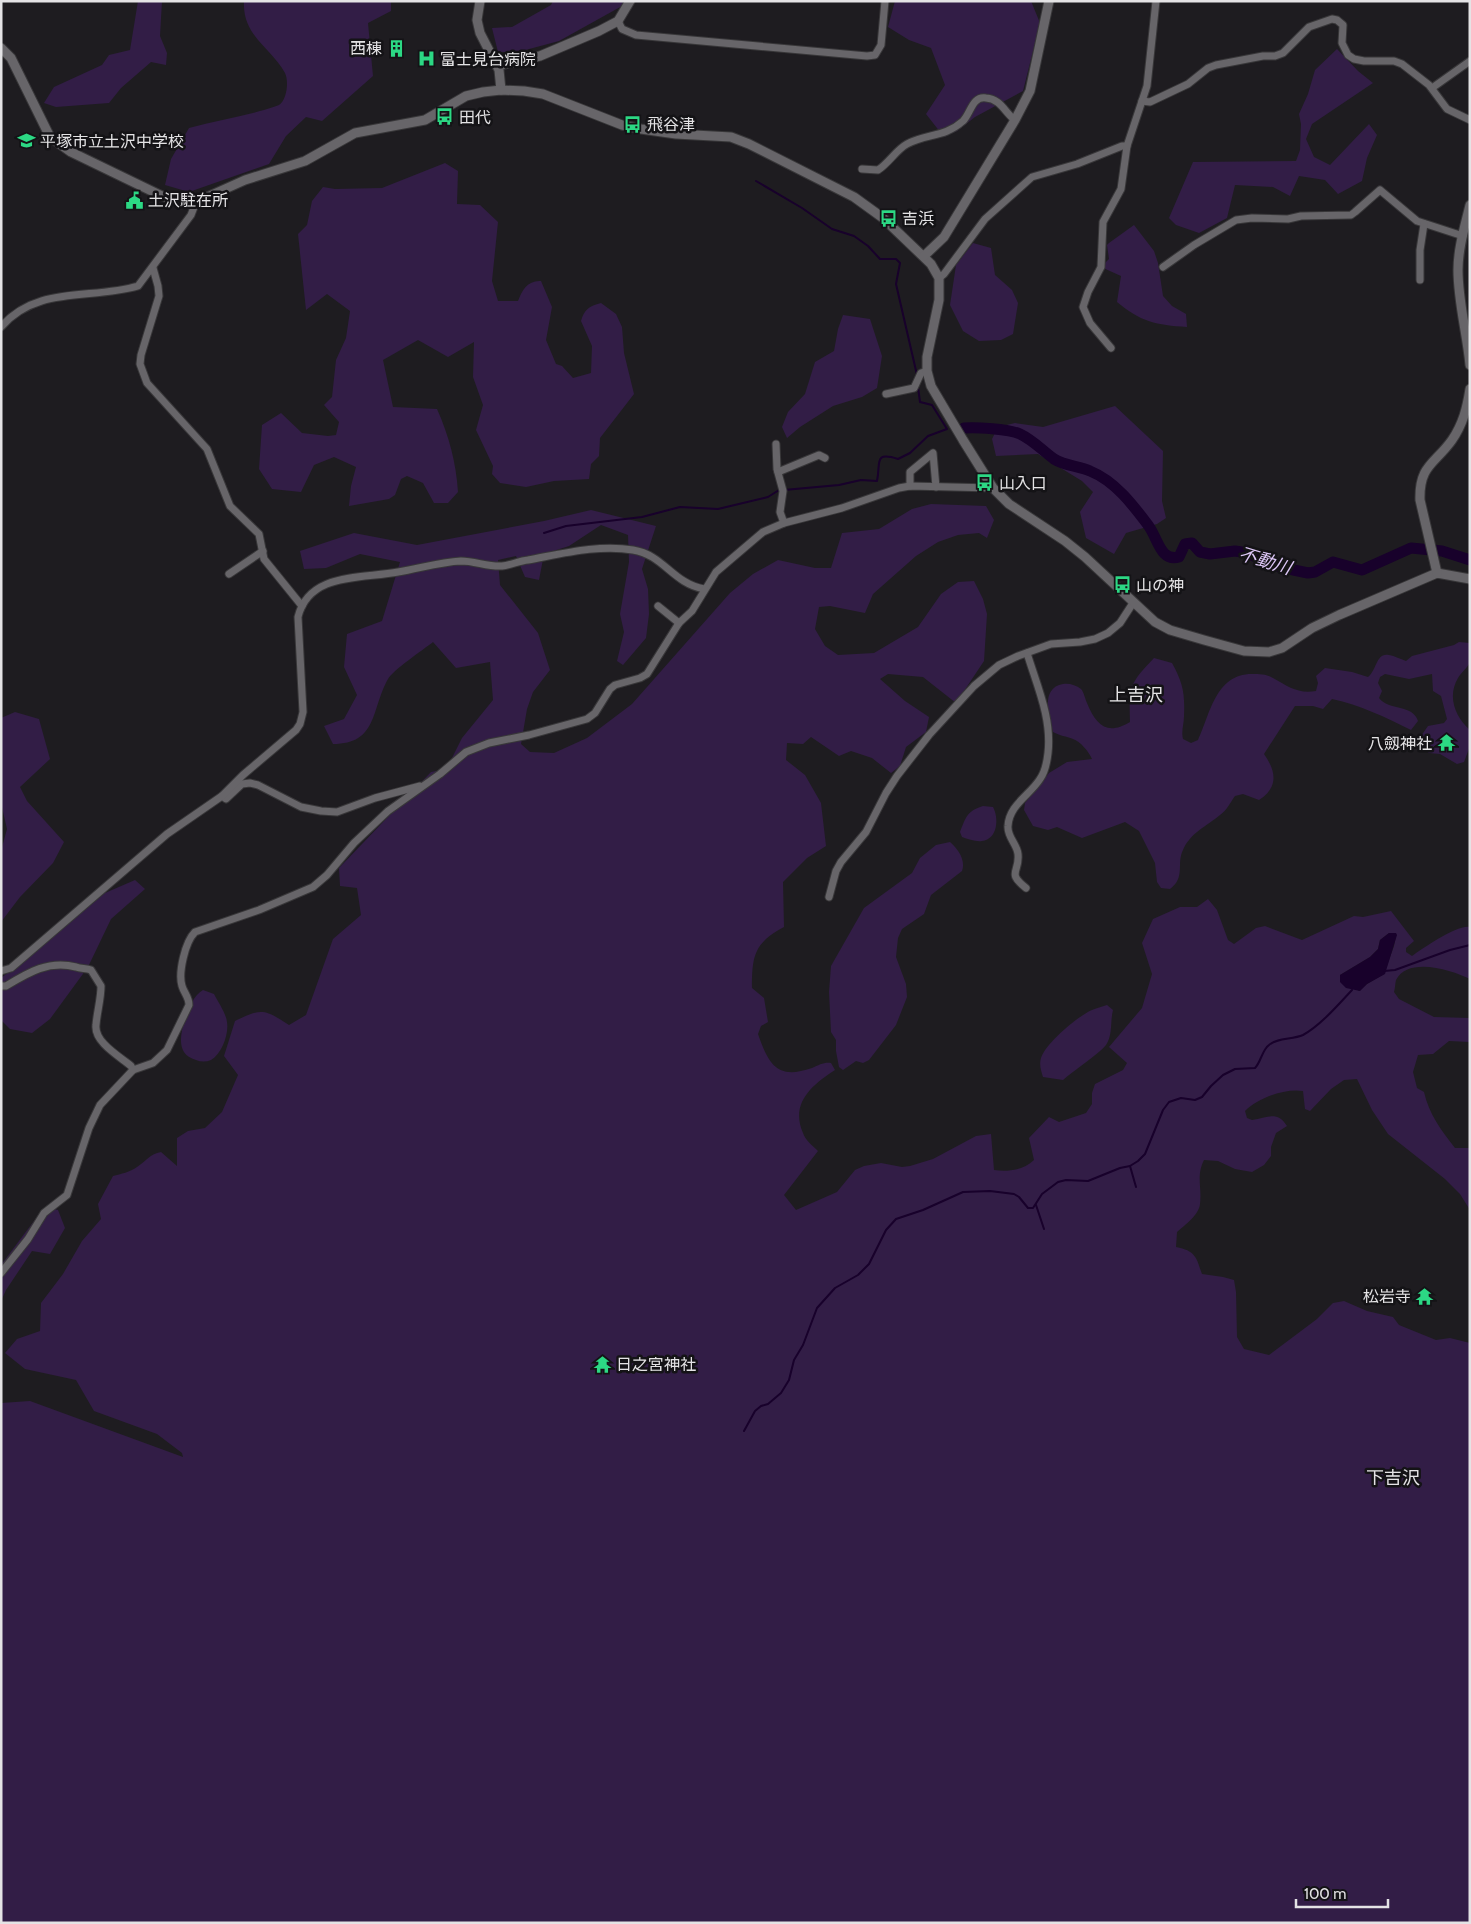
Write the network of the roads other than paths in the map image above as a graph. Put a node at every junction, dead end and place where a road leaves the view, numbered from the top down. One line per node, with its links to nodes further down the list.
1 (480, 1): 9 (street)
2 (630, 1): 6 (street)
3 (885, 1): 6 (street)
4 (1049, 1): 13 (street)
5 (1156, 1): 12 (street)
6 (618, 21): 9 (street)
7 (1, 48): 17 (street)
8 (1470, 61): 10 (street)
9 (497, 66): 11 (street)
10 (1432, 88): 12 (street); 14 (street)
11 (501, 90): 17 (street); 21 (street)
12 (1142, 102): 15 (street)
13 (1015, 120): 16 (street); 21 (street)
14 (1470, 120)
15 (1127, 146): 24 (street); 27 (street)
16 (862, 169)
17 (196, 202): 23 (street)
18 (1470, 205): 20 (street)
19 (1424, 224): 20 (street); 22 (street); 25 (street)
20 (1463, 236): 28 (street)
21 (924, 256): 24 (street)
22 (1162, 267)
23 (153, 268): 26 (street); 39 (street)
24 (939, 278): 29 (street)
25 (1420, 280)
26 (1, 327)
27 (1111, 348)
28 (1470, 365)
29 (927, 371): 31 (street); 37 (street)
30 (1470, 389): 40 (street)
31 (886, 394)
32 (776, 444): 34 (street)
33 (825, 458): 34 (street)
34 (778, 472): 38 (street)
35 (910, 486): 36 (street); 36 (street); 38 (street)
36 (936, 487): 37 (street)
37 (993, 488): 44 (street)
38 (784, 523): 43 (street)
39 (263, 551): 41 (street); 45 (street)
40 (1437, 573): 42 (street); 44 (street)
41 (229, 574)
42 (1470, 579)
43 (704, 589): 45 (street); 47 (street)
44 (1133, 603): 48 (street)
45 (302, 606): 50 (street)
46 (658, 606): 47 (street)
47 (678, 623): 49 (street)
48 (1027, 653): 51 (street); 52 (street)
49 (425, 784): 50 (street); 55 (street)
50 (222, 796): 53 (street)
51 (1026, 888)
52 (829, 897)
53 (1, 971)
54 (1, 986): 55 (street)
55 (133, 1070): 56 (street)
56 (1, 1273)

